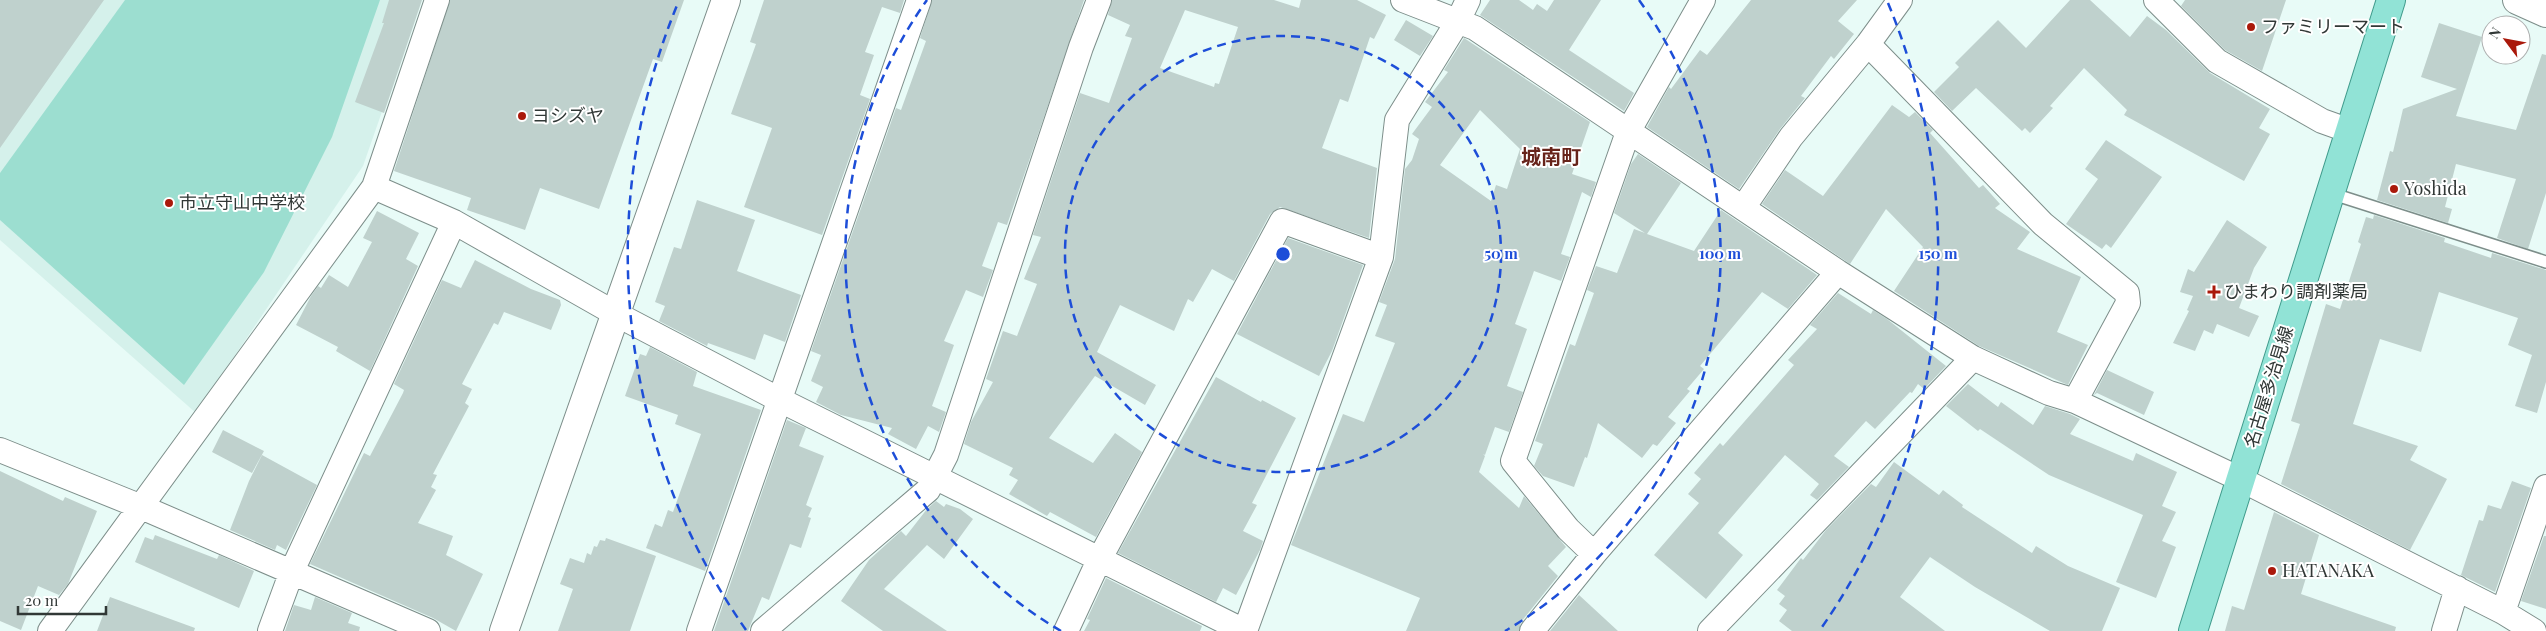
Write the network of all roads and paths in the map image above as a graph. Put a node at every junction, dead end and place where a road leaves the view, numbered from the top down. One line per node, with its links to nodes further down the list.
1 (437, 0): 16 (street)
2 (726, 0): 23 (street)
3 (919, 0): 25 (street)
4 (1100, 0): 28 (street)
5 (1403, 0): 11 (street)
6 (1703, 0): 15 (street)
7 (1900, 0): 13 (street)
8 (2156, 0): 14 (street)
9 (2391, 0): 14 (main road, 名古屋多治見線)
10 (2517, 0): 12 (street)
11 (1463, 10): 15 (street); 20 (street)
12 (2546, 13)
13 (1868, 44): 18 (street); 26 (street)
14 (2350, 131): 17 (main road, 名古屋多治見線)
15 (1628, 132): 18 (street); 32 (street)
16 (374, 186): 19 (street); 31 (street)
17 (2330, 193): 21 (lane); 29 (main road, 名古屋多治見線)
18 (1742, 208): 22 (street)
19 (454, 222): 23 (street); 34 (street)
20 (1381, 257): 33 (street); 44 (street)
21 (2546, 262)
22 (1838, 272): 24 (street); 32 (street)
23 (616, 314): 25 (street); 40 (street)
24 (1973, 358): 26 (street); 46 (street)
25 (778, 399): 28 (street); 41 (street)
26 (2075, 401): 29 (street)
27 (0, 450): 31 (street)
28 (936, 476): 33 (street); 42 (street)
29 (2240, 478): 35 (street); 47 (main road, 名古屋多治見線)
30 (2546, 487): 36 (street)
31 (139, 506): 34 (street); 37 (street)
32 (1594, 554): 45 (street)
33 (1100, 560): 43 (street); 44 (street)
34 (292, 571): 38 (street); 39 (street)
35 (2457, 588): 36 (street); 48 (street)
36 (2503, 612): 49 (street)
37 (50, 631)
38 (270, 631)
39 (428, 631)
40 (504, 631)
41 (699, 631)
42 (763, 631)
43 (1066, 631)
44 (1244, 631)
45 (1532, 631)
46 (1710, 631)
47 (2193, 631)
48 (2444, 631)
49 (2534, 631)

